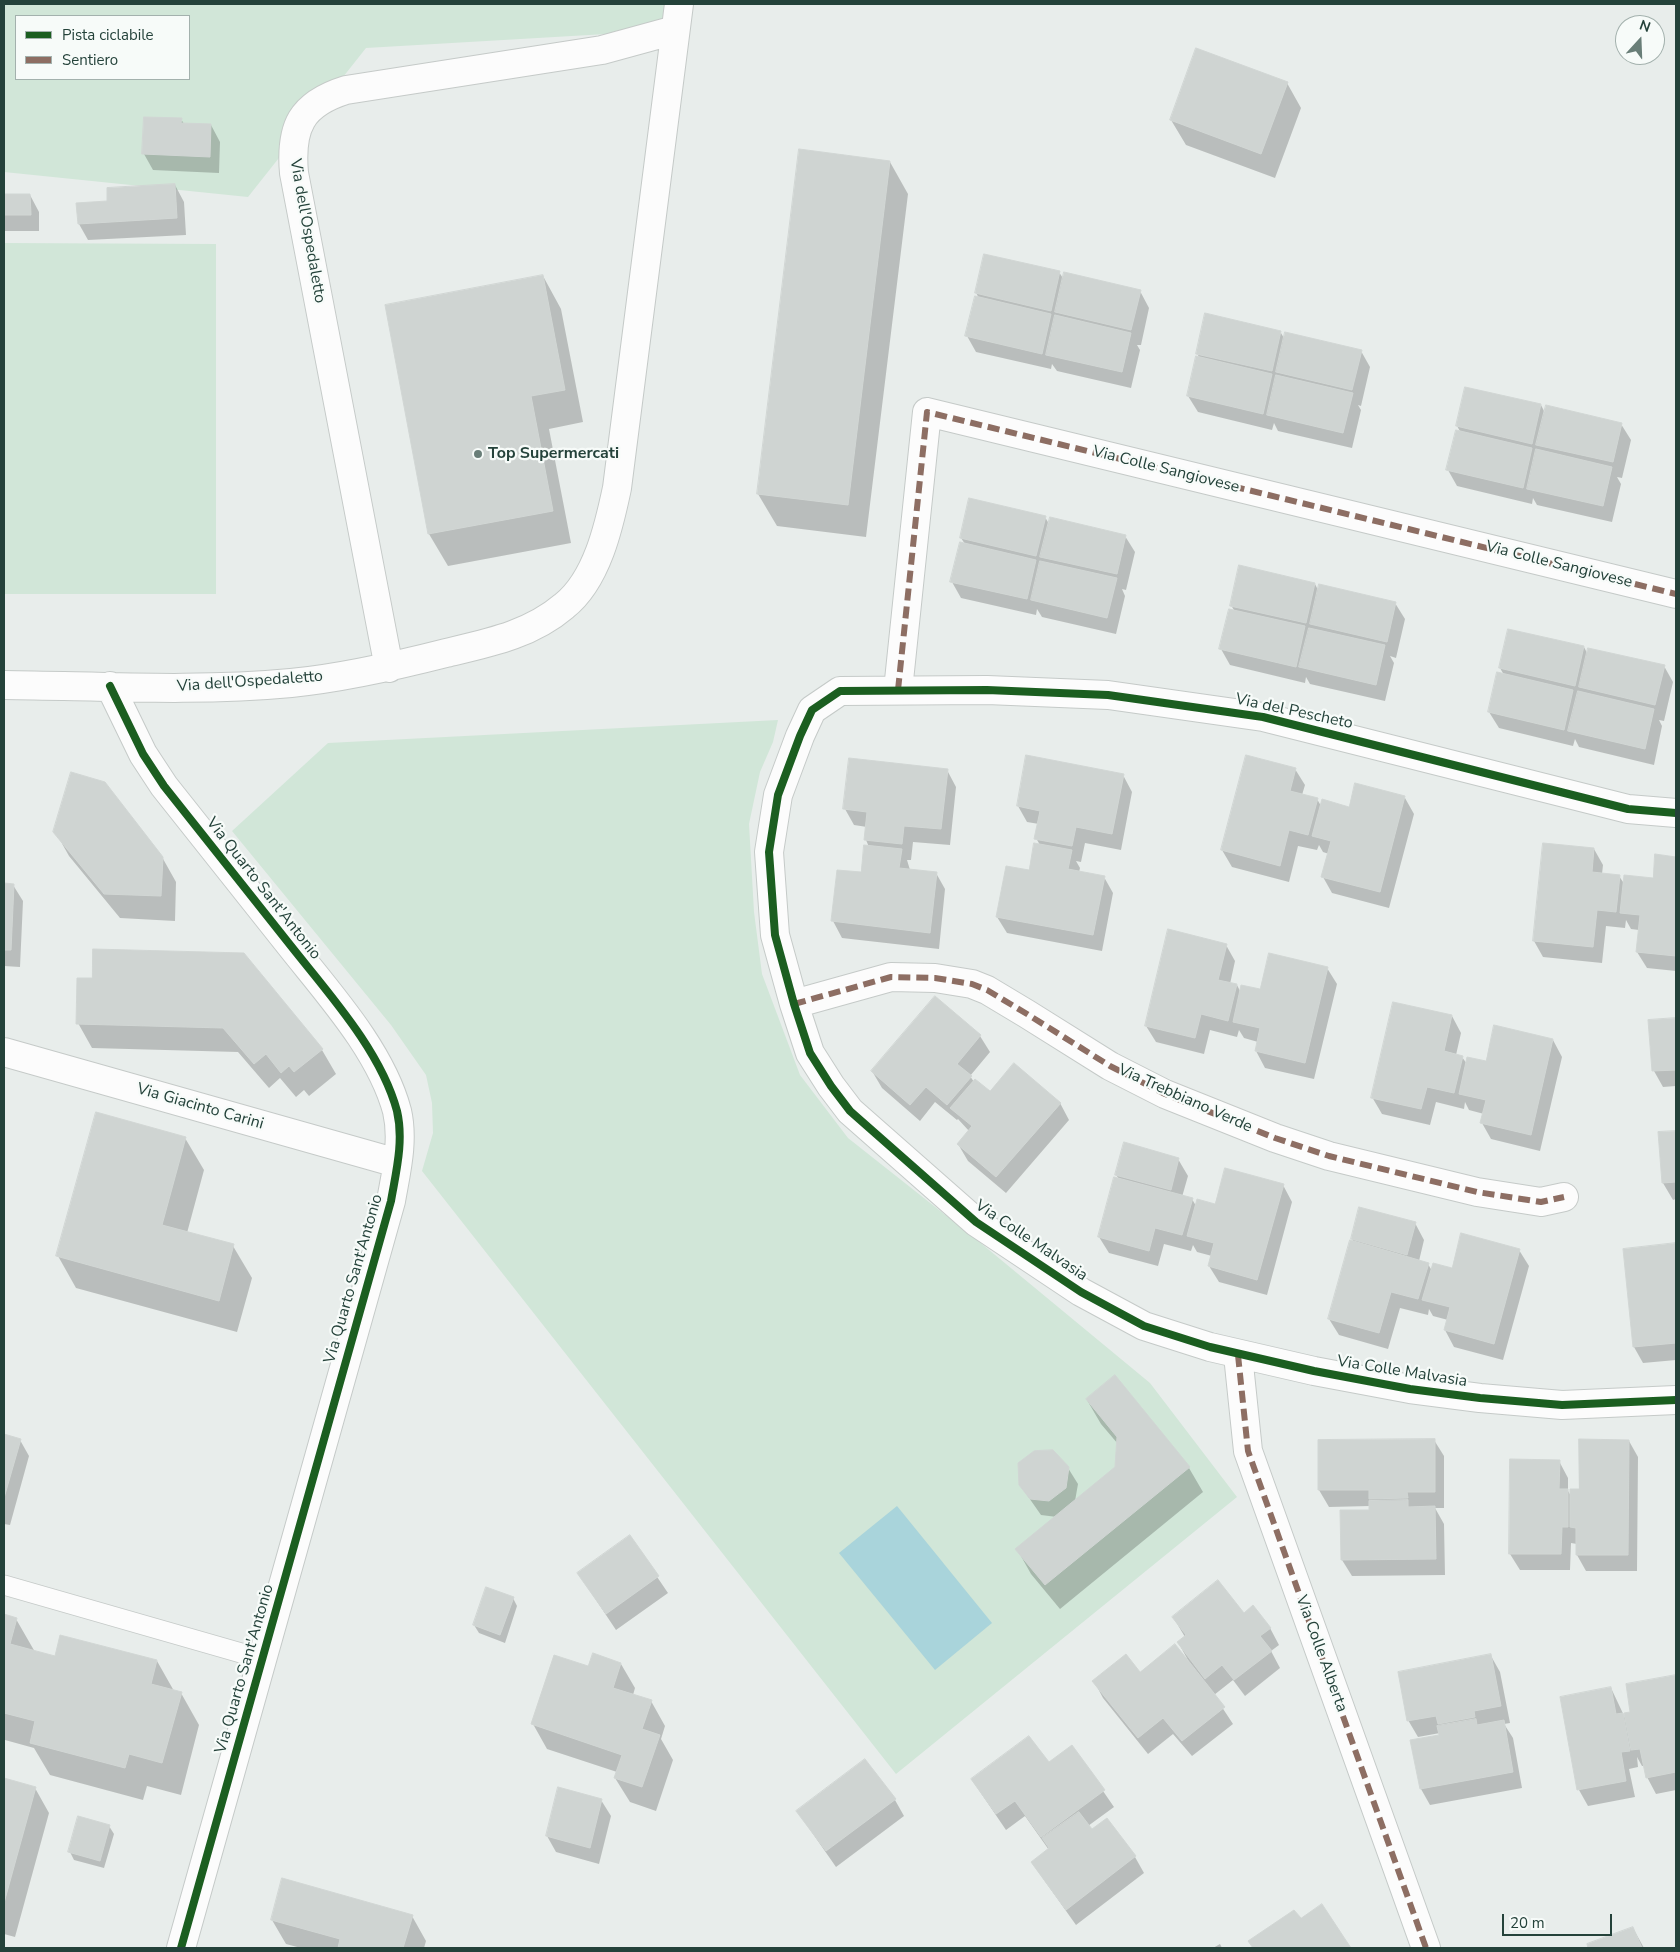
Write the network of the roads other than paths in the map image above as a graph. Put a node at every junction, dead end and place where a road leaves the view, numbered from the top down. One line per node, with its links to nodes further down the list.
1 (677, 17): 3 (street, Via dell'Ospedaletto); 3 (street, Via dell'Ospedaletto)
2 (1676, 594): 6 (street, Via Colle Sangiovese)
3 (389, 668): 5 (street, Via dell'Ospedaletto)
4 (4, 685): 5 (street, Via dell'Ospedaletto)
5 (110, 686): 10 (street, Via Quarto Sant'Antonio)
6 (898, 690): 7 (street, Via del Pescheto); 8 (street, Via Colle Malvasia)
7 (1676, 813)
8 (794, 1004): 11 (street, Via Trebbiano Verde); 12 (street, Via Colle Malvasia)
9 (4, 1052): 10 (street, Via Giacinto Carini)
10 (397, 1163): 15 (street, Via Quarto Sant'Antonio)
11 (1564, 1197)
12 (1238, 1354): 13 (street, Via Colle Malvasia); 17 (street, Via Colle Alberta)
13 (1676, 1400)
14 (4, 1585): 15 (lane)
15 (262, 1659): 16 (street, Via Quarto Sant'Antonio)
16 (181, 1948)
17 (1426, 1948)

